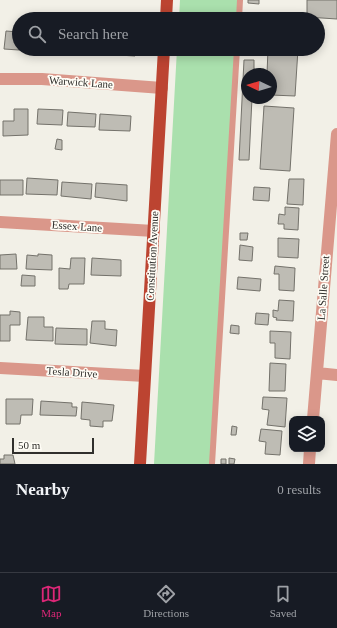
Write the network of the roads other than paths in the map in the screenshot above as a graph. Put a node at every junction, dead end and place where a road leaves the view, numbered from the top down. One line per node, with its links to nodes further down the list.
1 (167, 0): 3 (main road)
2 (240, 0): 4 (lane)
3 (166, 12)
4 (239, 12)
5 (164, 56): 8 (main road, Constitution Avenue)
6 (237, 56): 20 (lane)
7 (0, 79): 8 (street, Warwick Lane)
8 (162, 88): 12 (main road, Constitution Avenue)
9 (337, 134): 11 (street, La Salle Street)
10 (0, 222): 12 (street, Essex Lane)
11 (333, 226): 14 (street, La Salle Street)
12 (154, 231): 16 (main road, Constitution Avenue)
13 (0, 368): 16 (street, Tesla Drive)
14 (317, 373): 15 (street); 17 (street, La Salle Street)
15 (337, 375)
16 (145, 376): 19 (main road, Constitution Avenue)
17 (313, 416)
18 (310, 452): 21 (street)
19 (140, 464)
20 (212, 464)
21 (309, 464)

